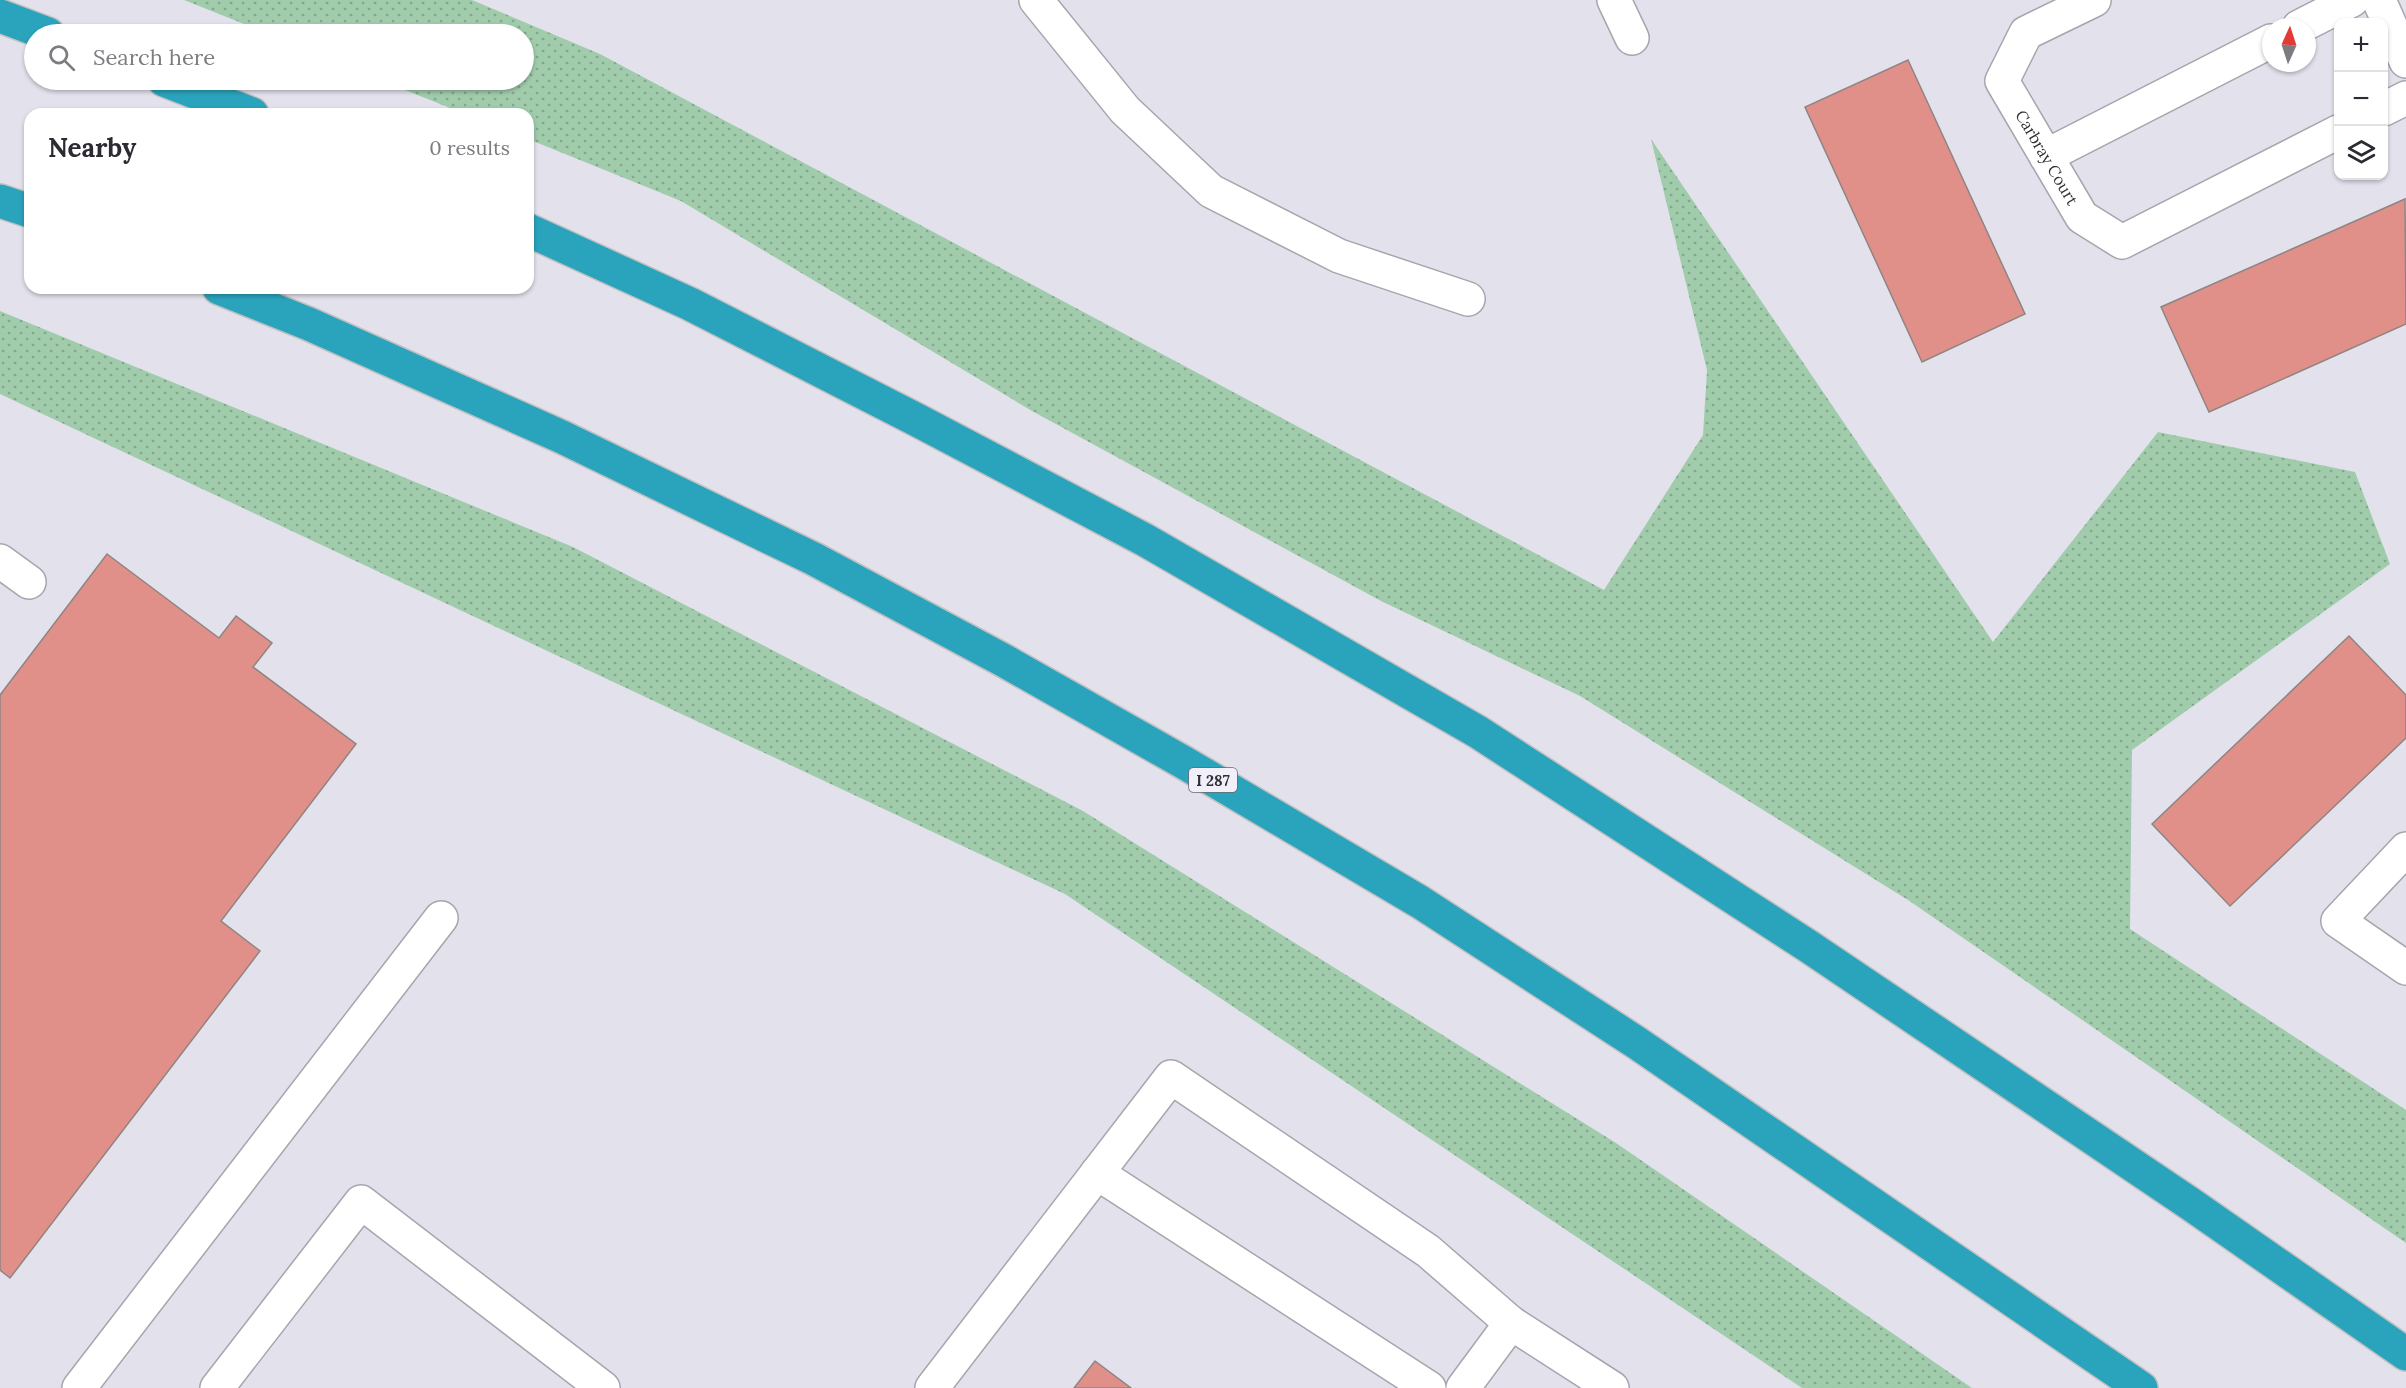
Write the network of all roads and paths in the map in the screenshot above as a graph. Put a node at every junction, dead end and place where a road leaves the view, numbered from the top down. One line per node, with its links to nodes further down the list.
1 (1036, 0): 22 (street)
2 (1614, 0): 9 (street)
3 (2094, 0): 17 (street, Carbray Court)
4 (2352, 0): 7 (street)
5 (2379, 0): 10 (street)
6 (0, 16): 8 (highway)
7 (2316, 18)
8 (24, 25)
9 (1632, 38)
10 (2403, 41)
11 (2262, 46): 17 (street)
12 (190, 90): 15 (highway)
13 (2406, 98): 14 (street)
14 (2388, 107)
15 (236, 108)
16 (2334, 134): 17 (street, Carbray Court)
17 (2046, 156)
18 (0, 201): 19 (highway)
19 (24, 209)
20 (534, 233): 30 (highway)
21 (234, 294): 38 (highway, I 287)
22 (1468, 299)
23 (0, 561): 24 (street)
24 (29, 582)
25 (2406, 849): 27 (street)
26 (441, 918): 32 (street)
27 (2406, 968)
28 (1097, 1173): 29 (street); 34 (street); 35 (street)
29 (1511, 1323): 36 (street); 37 (street)
30 (2406, 1354)
31 (221, 1386): 33 (street)
32 (79, 1388)
33 (603, 1388)
34 (932, 1388)
35 (1429, 1388)
36 (1463, 1388)
37 (1612, 1388)
38 (2142, 1388)

